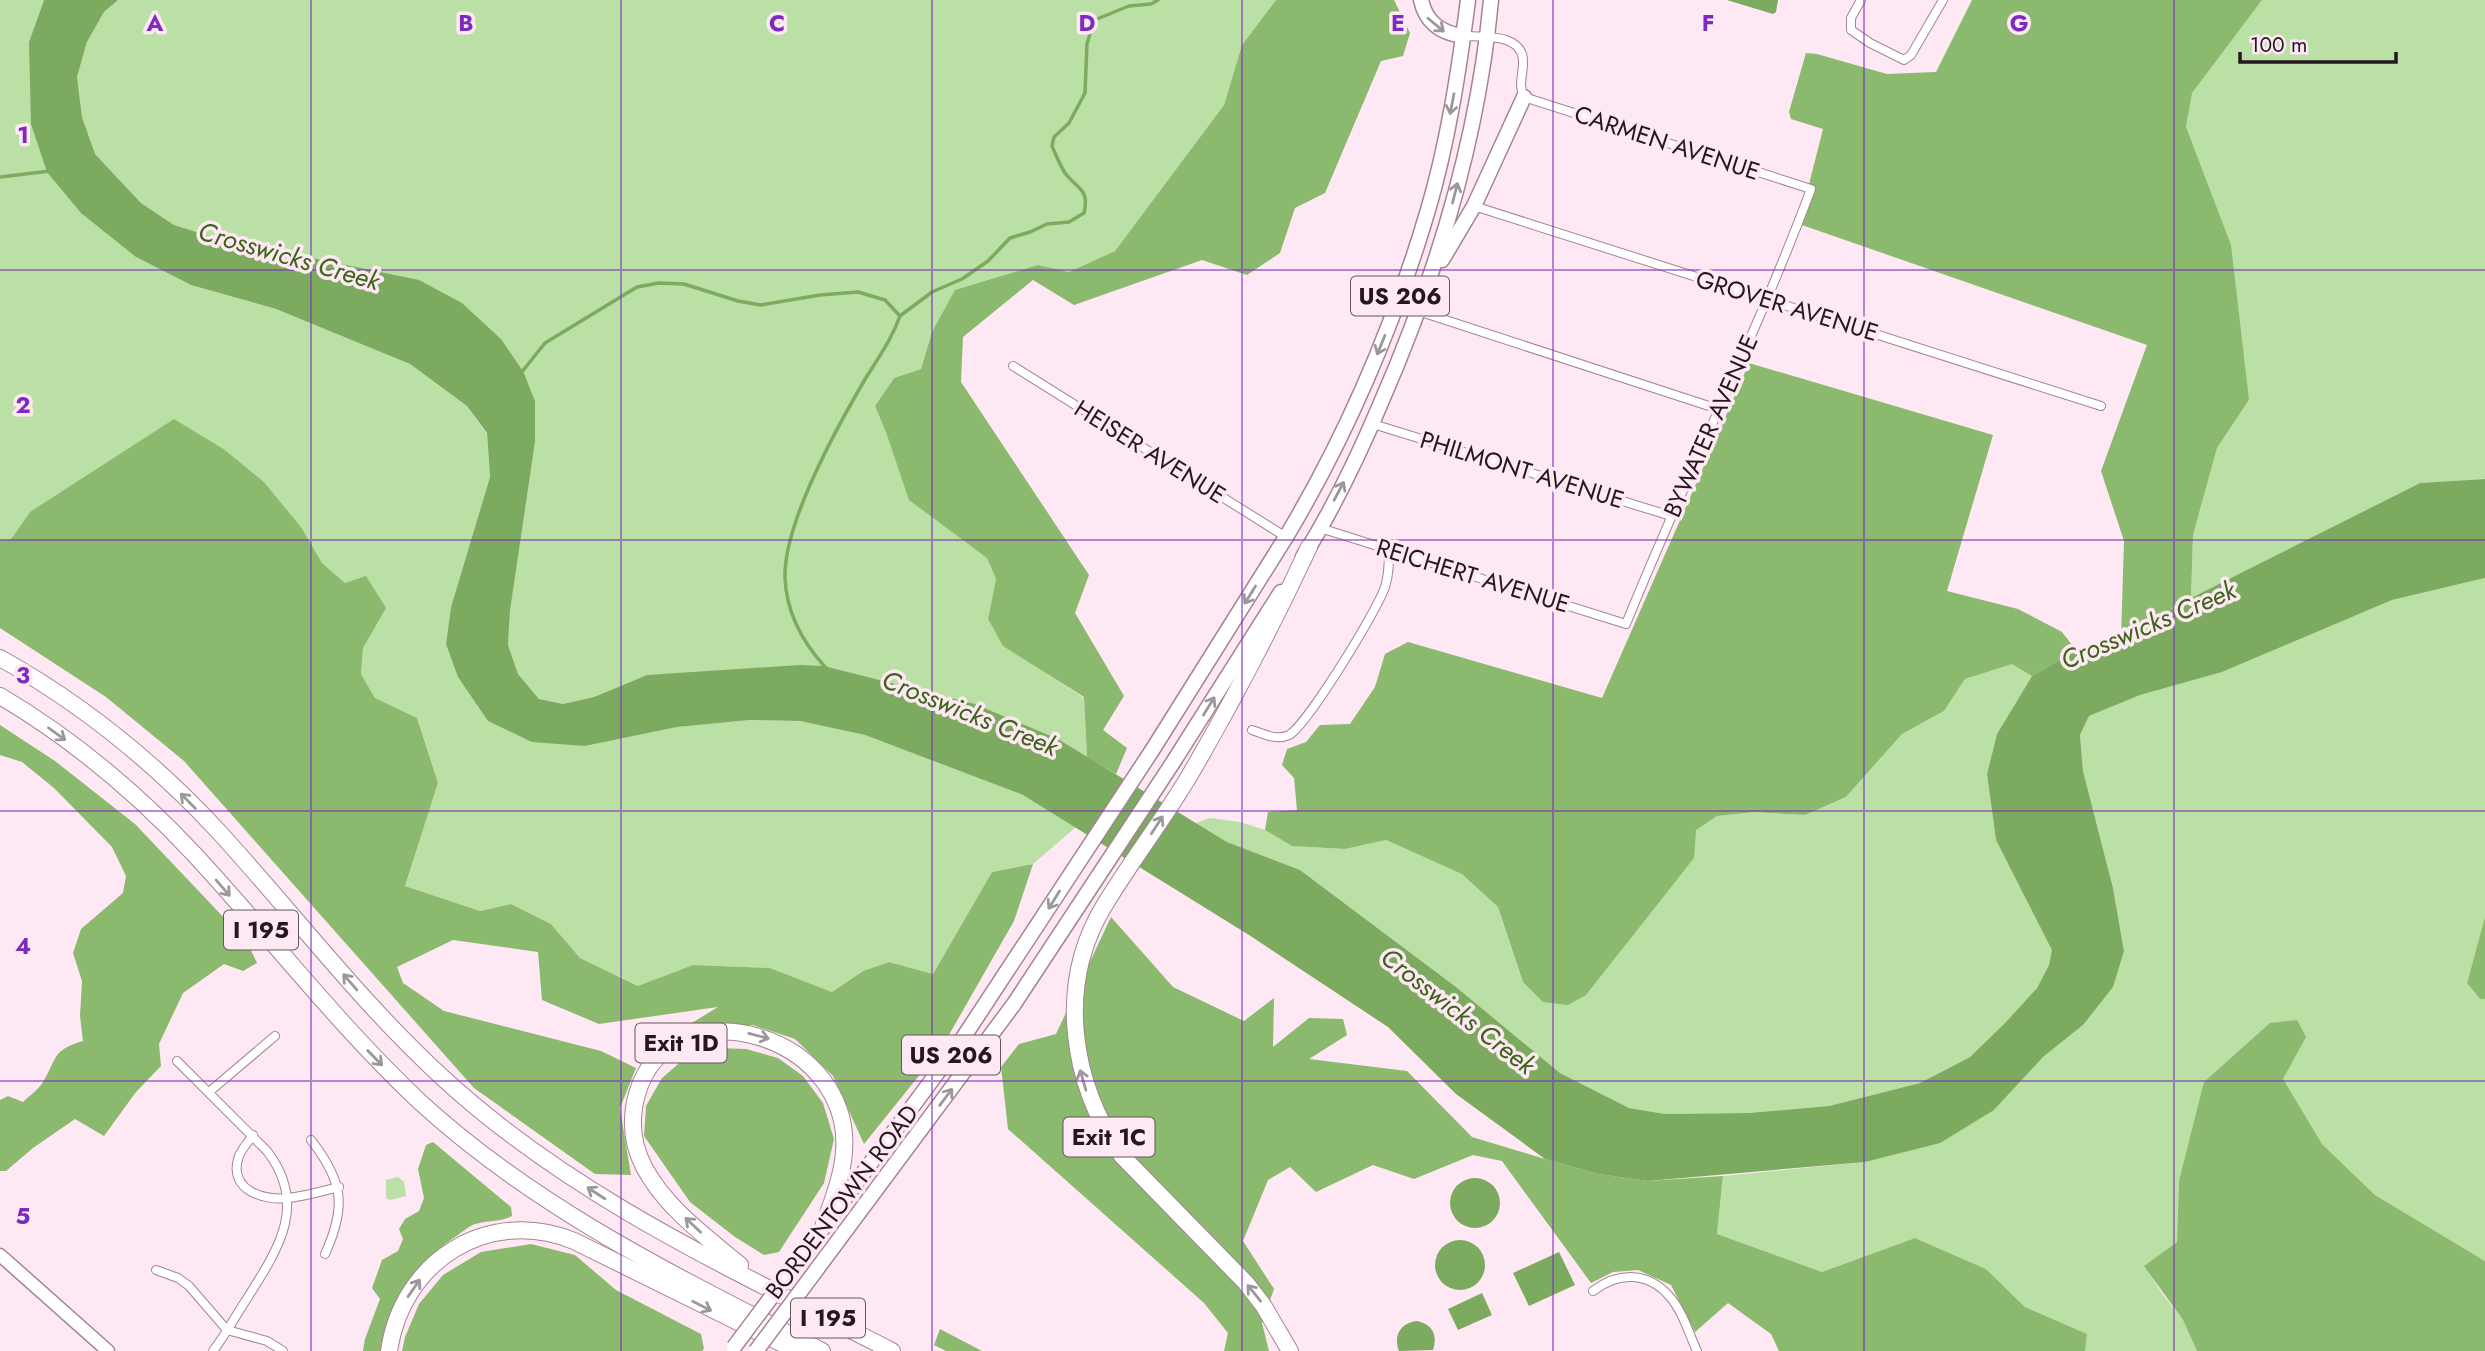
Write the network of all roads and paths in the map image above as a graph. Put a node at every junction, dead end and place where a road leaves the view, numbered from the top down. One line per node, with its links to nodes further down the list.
1 (1421, 0): 6 (highway, one-way to 6)
2 (1468, 0): 6 (highway, US 206)
3 (1491, 0): 7 (highway, US 206)
4 (1861, 0): 5 (street)
5 (1943, 0)
6 (1463, 36): 7 (street); 20 (highway, US 206, one-way to 20)
7 (1486, 37): 8 (street); 11 (highway, US 206, one-way to 7)
8 (1524, 97): 9 (street, CARMEN AVENUE); 10 (highway)
9 (1811, 189): 12 (street, BYWATER AVENUE)
10 (1474, 205): 11 (highway); 12 (street, GROVER AVENUE)
11 (1429, 282): 13 (highway, US 206)
12 (1766, 300): 15 (street, GROVER AVENUE); 16 (street, BYWATER AVENUE)
13 (1418, 311): 16 (street); 17 (highway, US 206)
14 (1013, 366): 20 (street, HEISER AVENUE)
15 (2101, 407)
16 (1718, 408): 18 (street, BYWATER AVENUE)
17 (1373, 424): 18 (street, PHILMONT AVENUE); 19 (highway, US 206, one-way to 17)
18 (1671, 516): 23 (street, BYWATER AVENUE)
19 (1320, 528): 21 (highway, US 206); 22 (street, REICHERT AVENUE)
20 (1286, 537): 34 (highway, BORDENTOWN ROAD / US 206, one-way to 34)
21 (1309, 547): 46 (highway, BORDENTOWN ROAD / US 206, one-way to 21, bridge); 50 (highway, Exit 1C, one-way to 21)
22 (1389, 550): 23 (street, REICHERT AVENUE); 26 (street)
23 (1626, 624)
24 (0, 658): 38 (highway, I 195, one-way to 24)
25 (0, 696): 48 (highway, I 195, one-way to 48)
26 (1252, 730)
27 (275, 1036): 29 (street)
28 (177, 1061): 29 (street)
29 (209, 1092): 30 (street)
30 (253, 1135): 33 (street); 33 (street)
31 (311, 1140): 32 (street)
32 (339, 1188): 33 (street); 35 (street)
33 (287, 1198): 40 (street)
34 (823, 1227): 38 (highway, Exit 1D, one-way to 34); 41 (highway, BORDENTOWN ROAD / US 206, bridge)
35 (325, 1254)
36 (0, 1255): 42 (main road)
37 (156, 1270): 40 (street)
38 (763, 1285): 49 (highway, I 195)
39 (1593, 1291): 51 (street)
40 (227, 1330): 43 (street); 44 (street)
41 (732, 1349)
42 (108, 1351)
43 (213, 1351)
44 (283, 1351)
45 (389, 1351): 47 (highway, one-way to 47)
46 (756, 1351)
47 (797, 1351)
48 (822, 1351)
49 (892, 1351)
50 (1290, 1351)
51 (1697, 1351)

